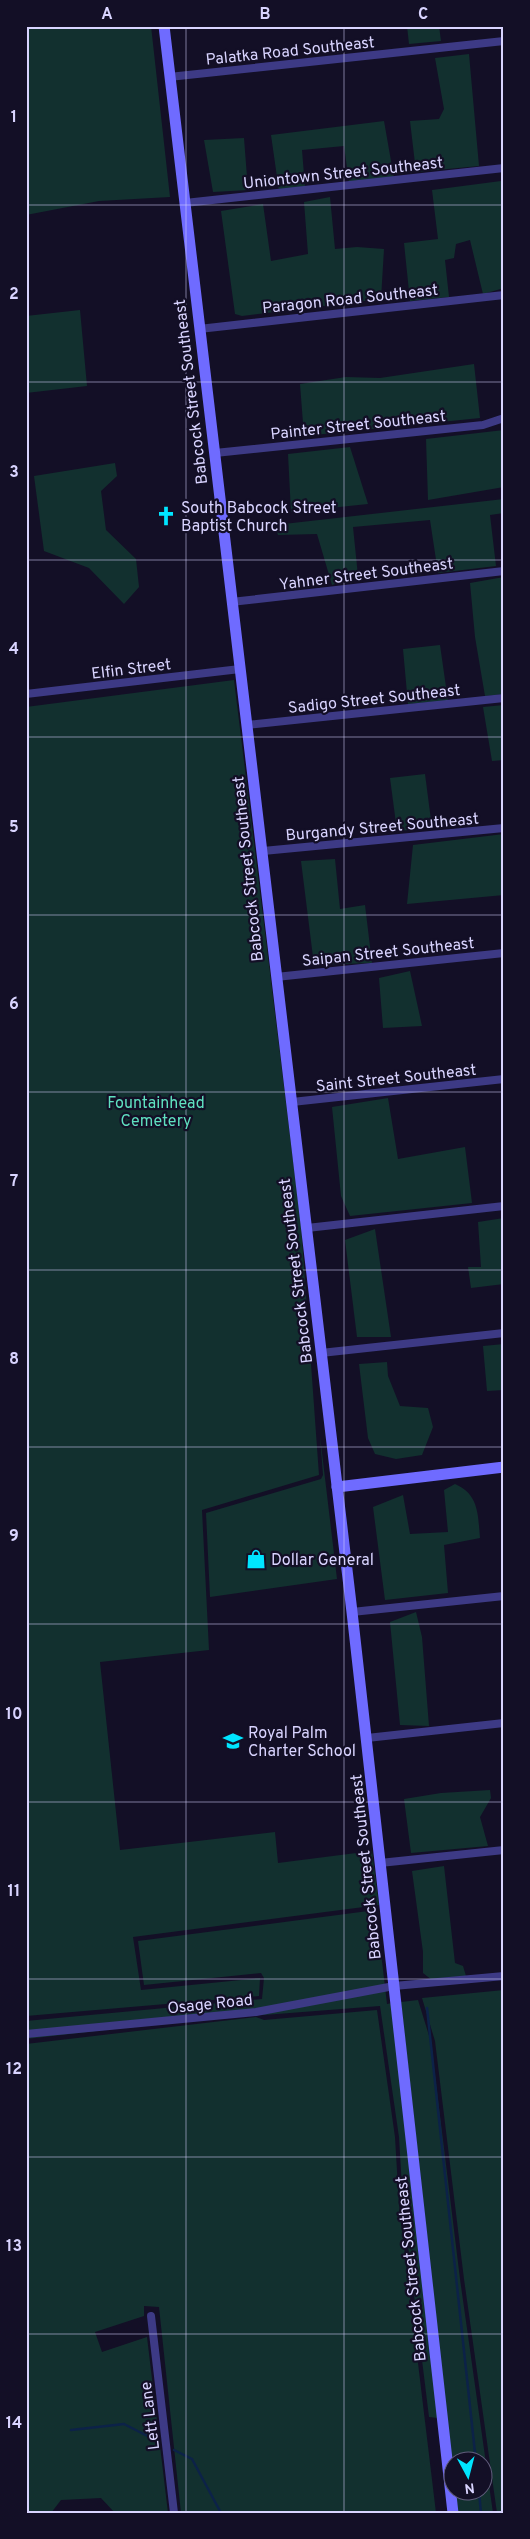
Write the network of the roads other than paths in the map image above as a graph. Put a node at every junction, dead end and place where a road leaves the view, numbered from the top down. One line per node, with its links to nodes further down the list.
1 (164, 26): 3 (main road, Babcock Street Southeast)
2 (504, 42): 3 (street, Palatka Road Southeast)
3 (169, 77): 5 (main road, Babcock Street Southeast)
4 (504, 168): 5 (street, Uniontown Street Southeast)
5 (185, 203): 7 (main road, Babcock Street Southeast)
6 (504, 295): 7 (street, Paragon Road Southeast)
7 (199, 329): 9 (main road, Babcock Street Southeast)
8 (504, 418): 9 (street, Painter Street Southeast)
9 (214, 453): 11 (main road, Babcock Street Southeast)
10 (504, 571): 11 (street, Yahner Street Southeast)
11 (231, 602): 12 (main road, Babcock Street Southeast)
12 (240, 669): 13 (street, Elfin Street); 15 (main road, Babcock Street Southeast)
13 (26, 694)
14 (504, 698): 15 (street, Sadigo Street Southeast)
15 (247, 725): 17 (main road, Babcock Street Southeast)
16 (504, 828): 17 (street, Burgandy Street Southeast)
17 (263, 851): 19 (main road, Babcock Street Southeast)
18 (504, 952): 19 (street, Saipan Street Southeast)
19 (276, 978): 21 (main road, Babcock Street Southeast)
20 (504, 1079): 21 (street, Saint Street Southeast)
21 (292, 1102): 23 (main road, Babcock Street Southeast)
22 (504, 1206): 23 (street)
23 (307, 1228): 25 (main road, Babcock Street Southeast)
24 (504, 1334): 25 (street)
25 (321, 1353): 27 (main road, Babcock Street Southeast)
26 (504, 1467): 27 (main road)
27 (337, 1487): 29 (main road, Babcock Street Southeast)
28 (504, 1596): 29 (street)
29 (352, 1612): 31 (main road, Babcock Street Southeast)
30 (504, 1724): 31 (street)
31 (367, 1738): 33 (main road, Babcock Street Southeast)
32 (504, 1850): 33 (street)
33 (380, 1864): 35 (main road, Babcock Street Southeast)
34 (504, 1976): 35 (street, Osage Road)
35 (394, 1986): 36 (street, Osage Road); 39 (main road, Babcock Street Southeast)
36 (26, 2034)
37 (152, 2316): 38 (street, Lett Lane)
38 (174, 2513)
39 (453, 2513)

